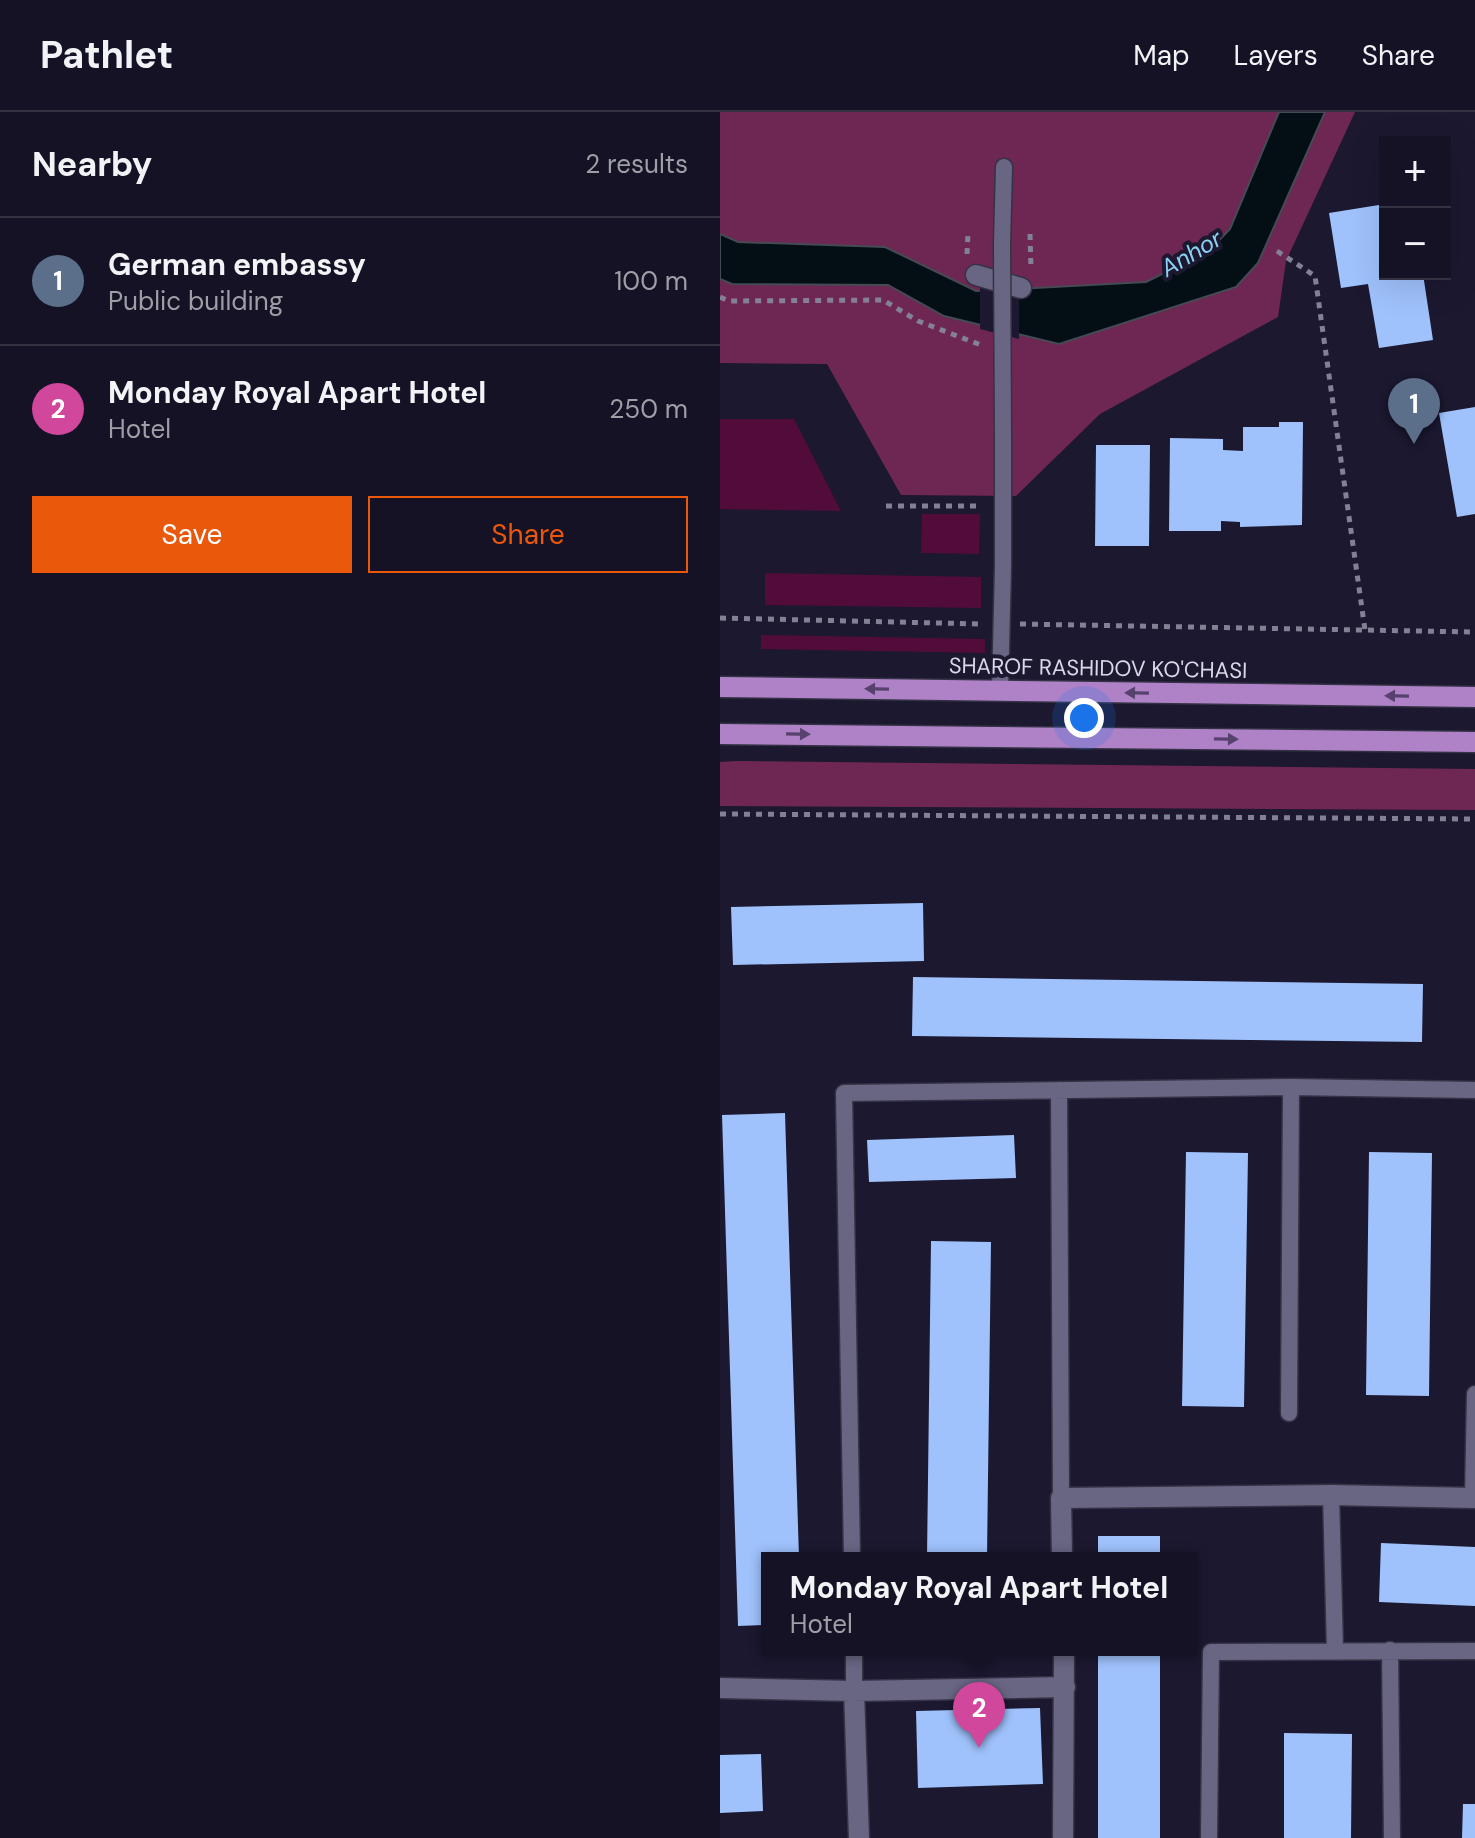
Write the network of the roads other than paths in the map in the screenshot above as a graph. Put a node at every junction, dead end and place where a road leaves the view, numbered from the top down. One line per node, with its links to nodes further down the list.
1 (1004, 167): 5 (lane, bridge)
2 (976, 275): 3 (street)
3 (1026, 282)
4 (720, 687): 5 (main road, SHAROF RASHIDOV KO'CHASI, one-way to 4)
5 (1000, 691): 6 (main road, SHAROF RASHIDOV KO'CHASI, one-way to 5)
6 (1475, 697)
7 (720, 734): 8 (main road, one-way to 8)
8 (1475, 742)
9 (1291, 1087): 10 (lane); 11 (lane); 13 (lane)
10 (1059, 1090): 15 (lane); 17 (lane)
11 (1475, 1090)
12 (1475, 1394): 16 (lane)
13 (1289, 1413)
14 (1331, 1495): 15 (street); 16 (street); 19 (lane)
15 (1061, 1498): 18 (street)
16 (1474, 1498)
17 (852, 1552)
18 (1062, 1552)
19 (1335, 1650): 20 (lane); 29 (lane)
20 (1390, 1650): 21 (lane); 30 (lane)
21 (1475, 1651)
22 (854, 1656): 26 (lane)
23 (1064, 1656): 24 (street)
24 (1065, 1687): 26 (street); 28 (street)
25 (720, 1688): 26 (street)
26 (854, 1691): 27 (street)
27 (859, 1838)
28 (1063, 1838)
29 (1209, 1838)
30 (1392, 1838)

